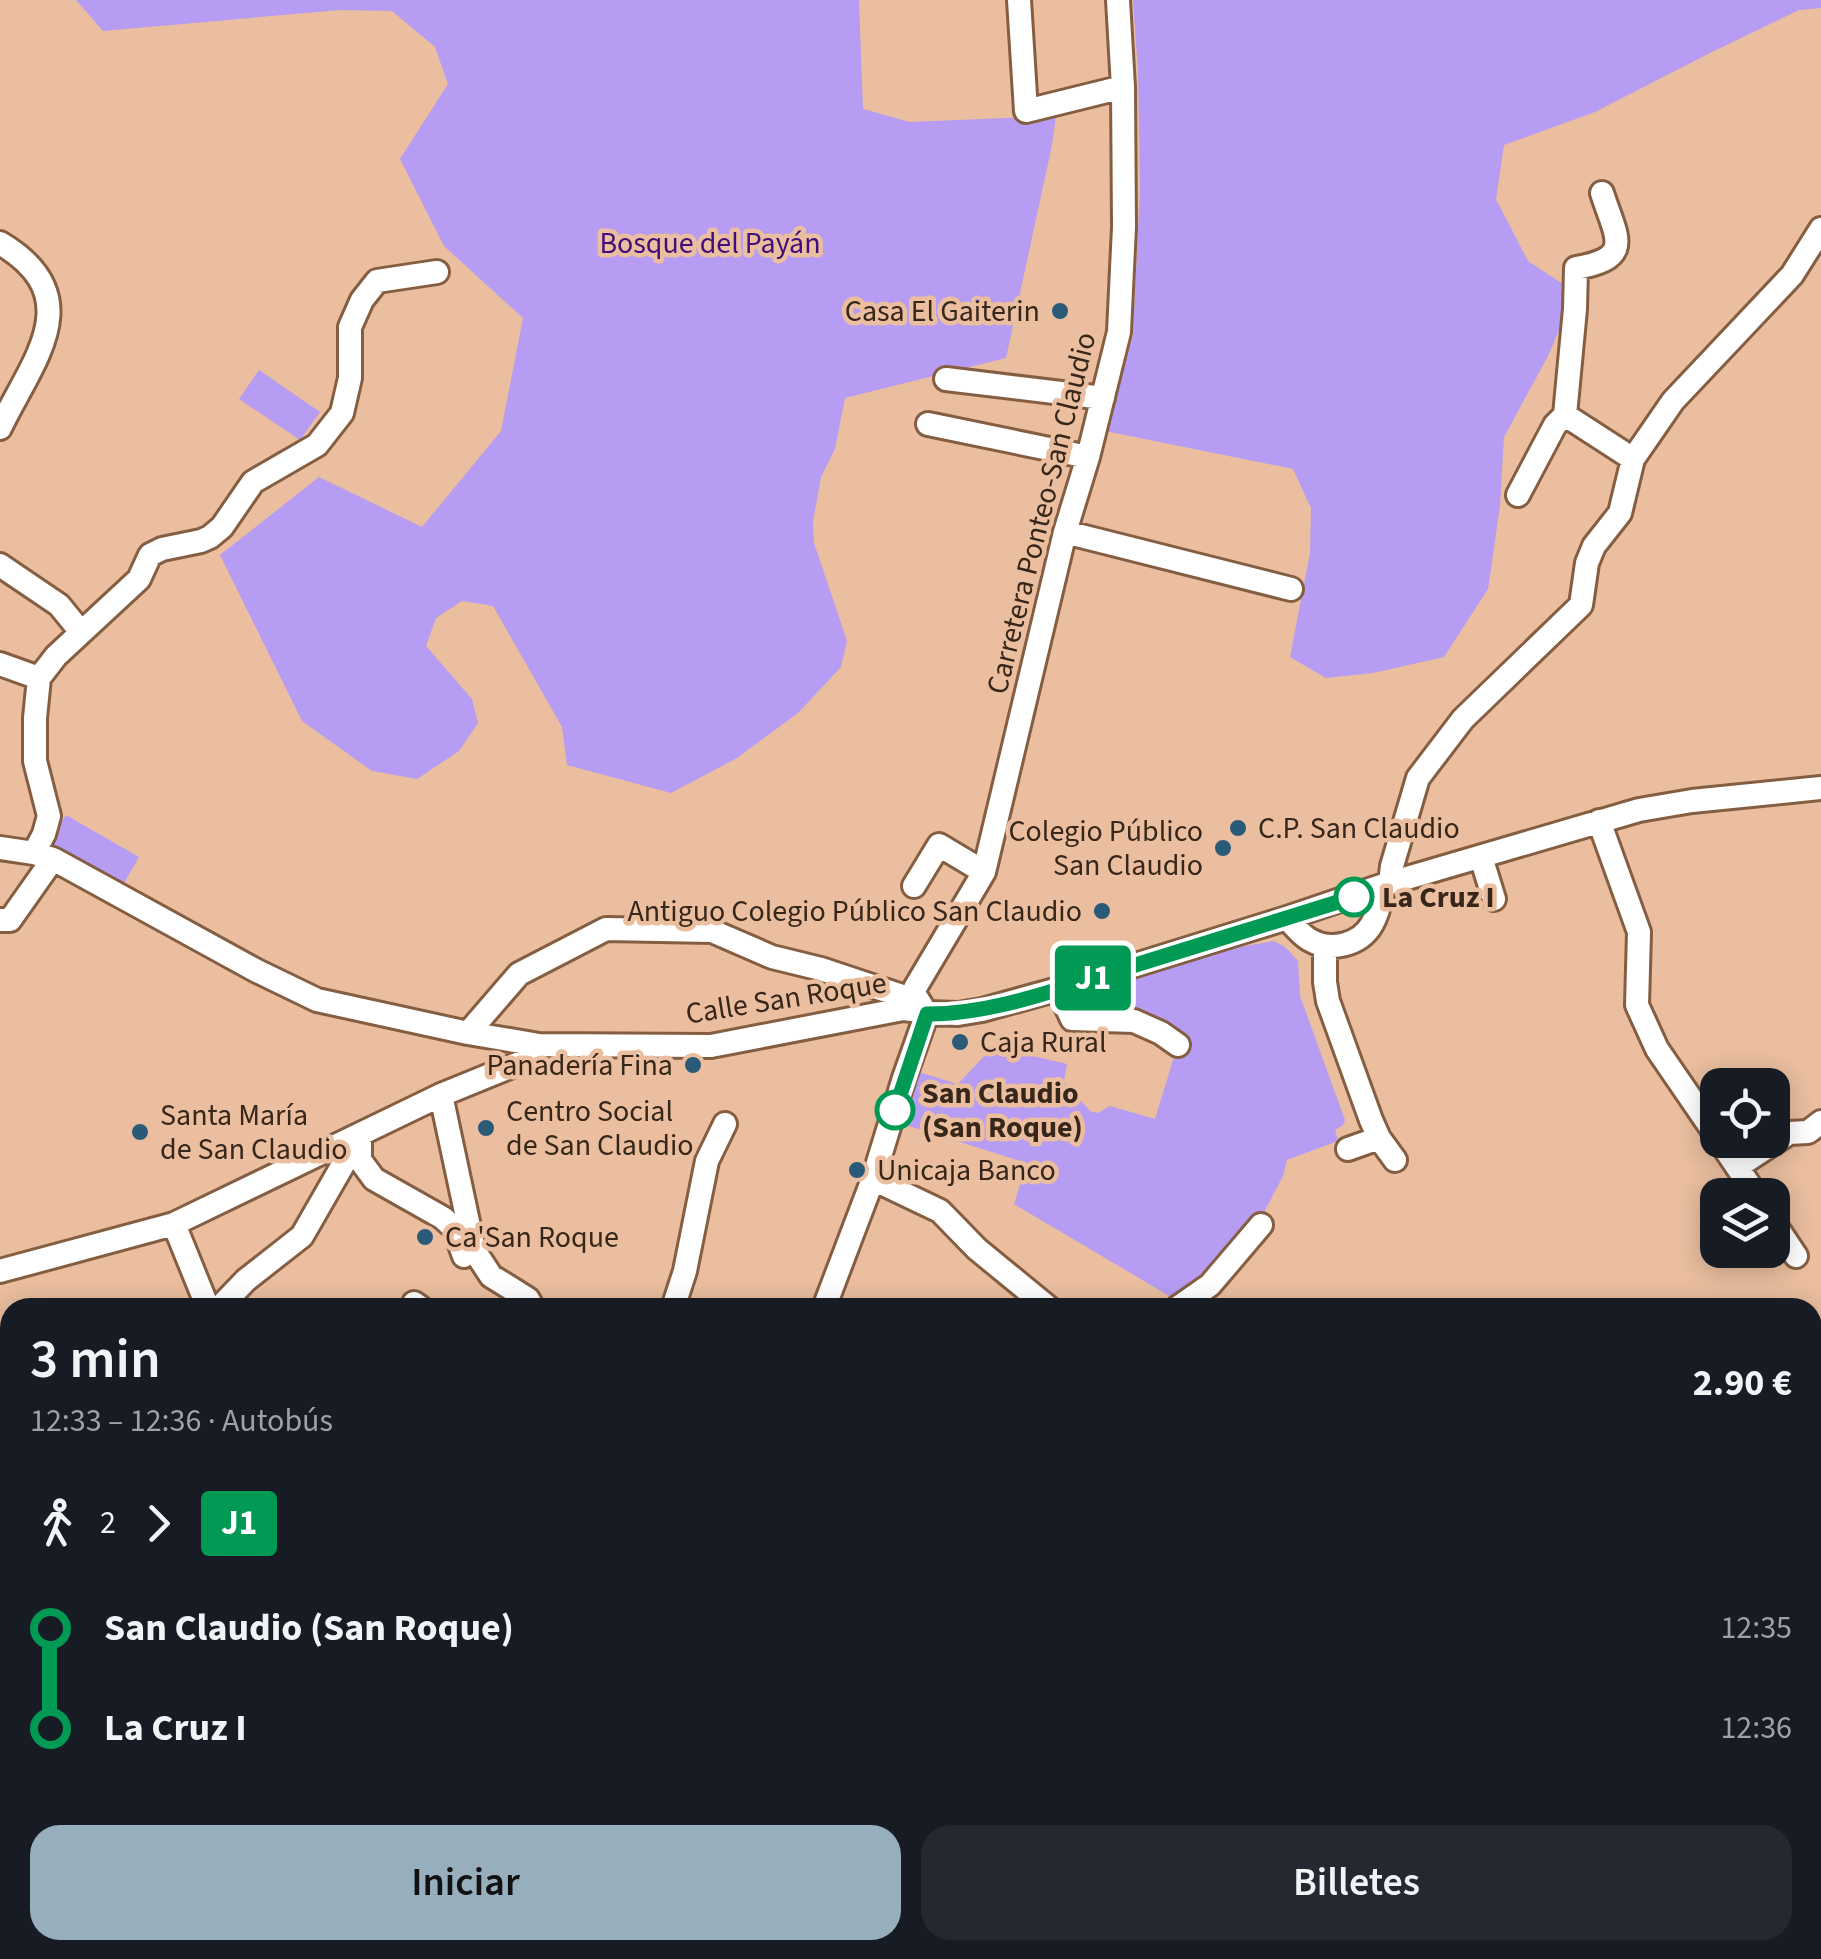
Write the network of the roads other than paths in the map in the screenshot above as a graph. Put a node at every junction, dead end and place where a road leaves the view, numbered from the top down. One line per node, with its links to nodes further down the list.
1 (1019, 0): 3 (street)
2 (1118, 0): 3 (street, Carretera Ponteo-San Claudio)
3 (1122, 86): 9 (street, Carretera Ponteo-San Claudio)
4 (1602, 193): 10 (street)
5 (1821, 229): 14 (street)
6 (0, 243): 12 (street)
7 (437, 272): 19 (street)
8 (946, 379): 9 (street)
9 (1103, 398): 13 (street, Carretera Ponteo-San Claudio)
10 (1565, 415): 14 (street); 15 (street)
11 (928, 424): 13 (street)
12 (0, 428)
13 (1088, 457): 16 (street, Carretera Ponteo-San Claudio)
14 (1634, 459): 28 (street)
15 (1518, 496)
16 (1066, 532): 18 (street); 27 (street, Carretera Ponteo-San Claudio)
17 (0, 565): 19 (street)
18 (1291, 589)
19 (81, 632): 21 (street)
20 (0, 664): 21 (street)
21 (39, 678): 25 (street)
22 (1821, 788): 23 (street, Calle San Roque)
23 (1598, 822): 26 (street, Calle San Roque); 40 (street)
24 (0, 848): 25 (street)
25 (43, 856): 32 (street); 36 (street, Calle San Roque)
26 (1480, 856): 28 (street, Calle San Roque); 30 (street)
27 (984, 872): 29 (street); 35 (street, Carretera Ponteo-San Claudio)
28 (1387, 884): 31 (street, Calle San Roque); 33 (street)
29 (914, 886)
30 (1494, 899)
31 (1288, 918): 33 (street); 34 (street, Calle San Roque)
32 (0, 920)
33 (1325, 946): 44 (street)
34 (1058, 989): 35 (street, Calle San Roque); 38 (street)
35 (925, 1012): 36 (street); 37 (street, Calle San Roque); 50 (street)
36 (468, 1033): 37 (street, Calle San Roque)
37 (539, 1045): 39 (street)
38 (1178, 1045)
39 (441, 1095): 43 (street); 56 (street)
40 (1700, 1112)
41 (1821, 1122): 48 (street)
42 (724, 1124): 60 (street)
43 (360, 1135): 51 (street); 56 (street); 58 (street)
44 (1380, 1138): 45 (street); 47 (street)
45 (1348, 1149)
46 (1731, 1158): 48 (street)
47 (1395, 1160)
48 (1737, 1167): 49 (street)
49 (1744, 1178)
50 (873, 1179): 61 (street); 62 (street)
51 (174, 1224): 55 (street); 57 (street)
52 (1261, 1225): 63 (street)
53 (1790, 1247): 54 (street)
54 (1796, 1256)
55 (0, 1271)
56 (491, 1276): 59 (street)
57 (204, 1298)
58 (229, 1298)
59 (526, 1298)
60 (676, 1298)
61 (828, 1298)
62 (1036, 1298)
63 (1191, 1298)

